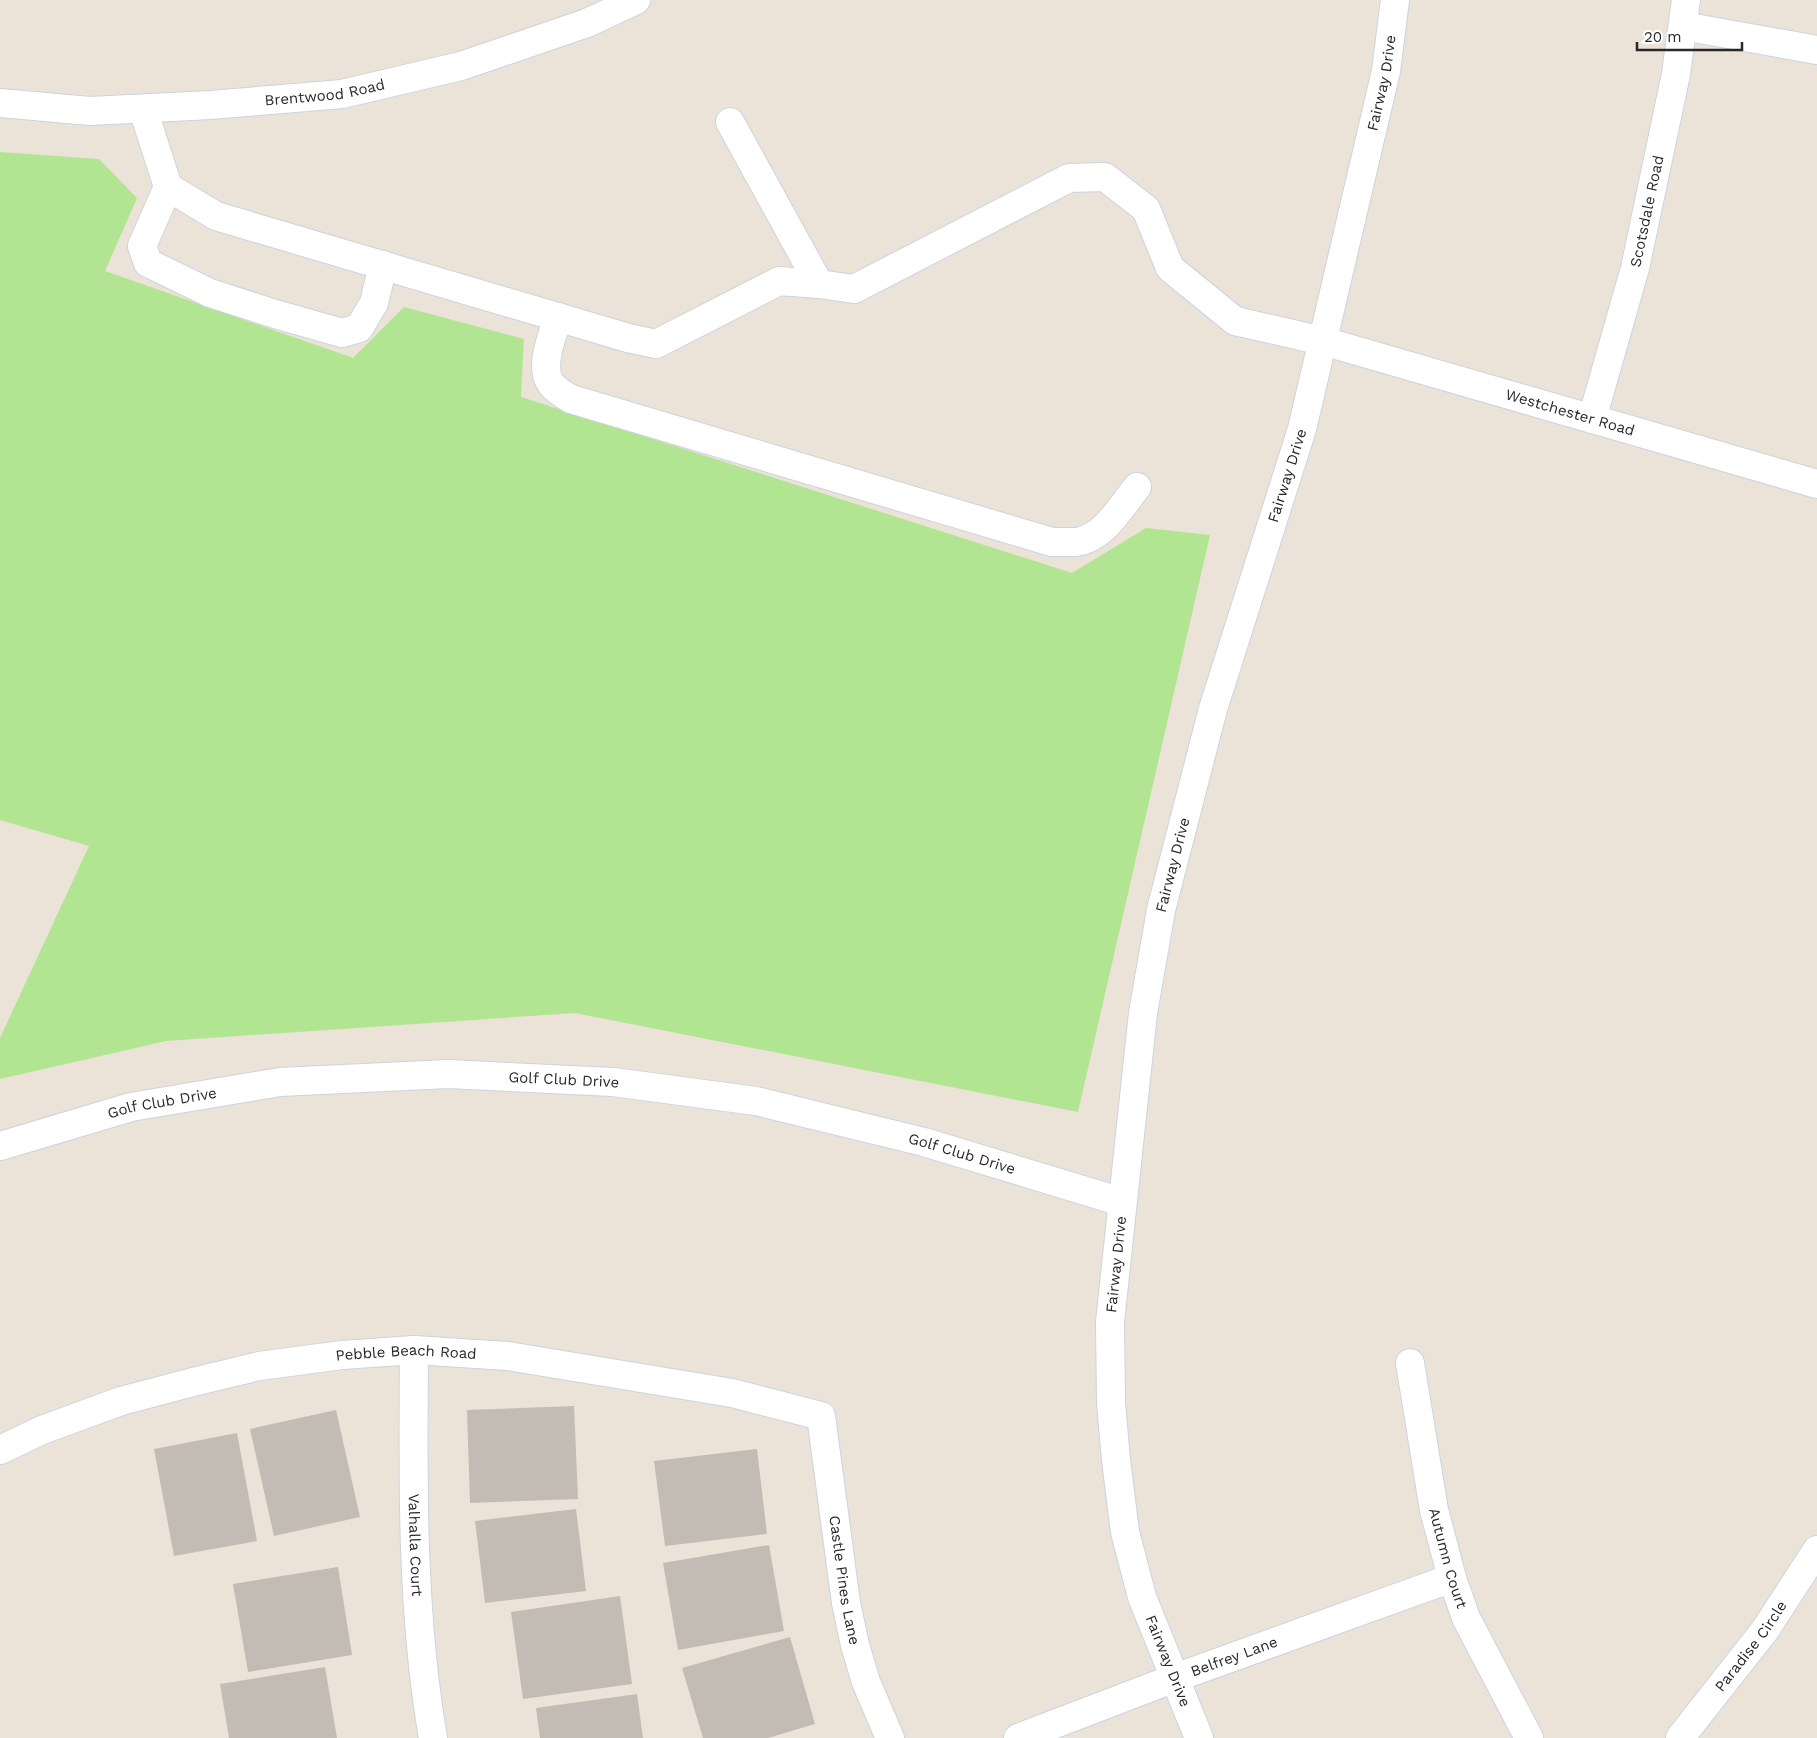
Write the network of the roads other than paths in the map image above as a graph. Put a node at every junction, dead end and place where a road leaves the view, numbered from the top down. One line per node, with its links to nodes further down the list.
1 (636, 0): 6 (street, Brentwood Road)
2 (1395, 0): 12 (street, Fairway Drive)
3 (1685, 13): 4 (street); 13 (street, Scotsdale Road)
4 (1817, 50)
5 (0, 103): 6 (street, Brentwood Road)
6 (143, 109): 8 (street)
7 (730, 122): 10 (street)
8 (168, 187): 9 (street, Westchester Road); 9 (street)
9 (384, 266): 11 (street, Westchester Road)
10 (819, 284): 11 (street, Westchester Road); 12 (street, Westchester Road)
11 (558, 317): 15 (street)
12 (1323, 341): 13 (street, Westchester Road); 17 (street, Fairway Drive)
13 (1592, 419): 14 (street, Westchester Road)
14 (1817, 484)
15 (1137, 487)
16 (0, 1146): 17 (street, Golf Club Drive)
17 (1122, 1202): 24 (street, Fairway Drive)
18 (414, 1350): 20 (street, Pebble Beach Road); 21 (street, Pebble Beach Road); 25 (street, Valhalla Court)
19 (1410, 1363): 23 (street, Autumn Court)
20 (821, 1416): 26 (street, Castle Pines Lane)
21 (0, 1450)
22 (1817, 1550): 30 (street, Paradise Circle)
23 (1452, 1578): 24 (street, Belfrey Lane); 29 (street, Autumn Court)
24 (1175, 1678): 27 (street, Belfrey Lane); 28 (street, Fairway Drive)
25 (433, 1738)
26 (890, 1738)
27 (1018, 1738)
28 (1200, 1738)
29 (1530, 1738)
30 (1680, 1738)

